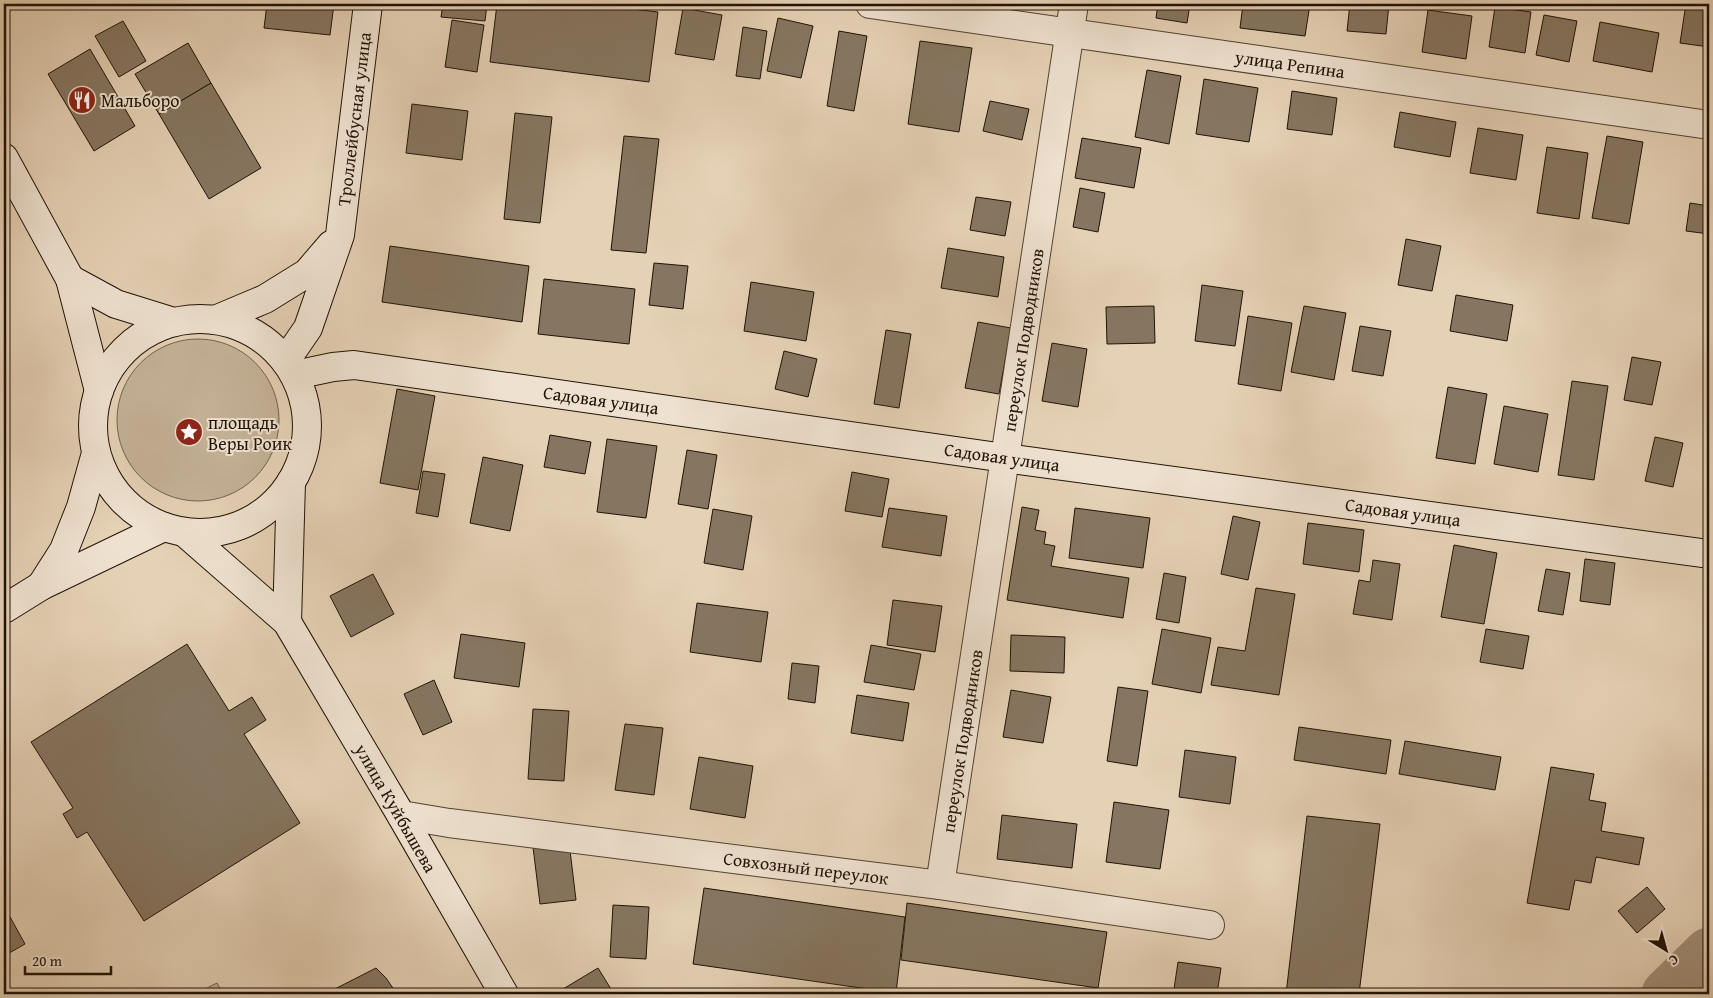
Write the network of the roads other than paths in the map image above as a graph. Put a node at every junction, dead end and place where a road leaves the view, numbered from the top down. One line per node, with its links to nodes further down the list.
1 (368, 4): 7 (main road, Троллейбусная улица)
2 (870, 4): 4 (main road, улица Репина)
3 (1074, 4): 4 (main road, переулок Подводников)
4 (1071, 32): 5 (main road, улица Репина); 14 (main road, переулок Подводников)
5 (1709, 125)
6 (4, 158): 8 (main road)
7 (340, 235): 9 (main road); 11 (main road, Троллейбусная улица)
8 (70, 279): 10 (main road); 12 (main road)
9 (215, 320): 10 (main road); 11 (main road)
10 (174, 322): 12 (main road)
11 (290, 368): 14 (main road, Садовая улица); 15 (main road)
12 (99, 391): 13 (main road)
13 (96, 453): 16 (main road); 18 (main road)
14 (1005, 458): 17 (main road, Садовая улица); 22 (main road, переулок Подводников)
15 (291, 482): 16 (main road); 20 (main road)
16 (174, 530): 18 (main road); 20 (main road)
17 (1709, 554)
18 (41, 586): 19 (main road)
19 (4, 609)
20 (287, 622): 21 (main road, улица Куйбышева)
21 (401, 815): 22 (main road, Совхозный переулок); 24 (main road, улица Куйбышева)
22 (940, 884): 23 (main road, Совхозный переулок)
23 (1210, 925)
24 (504, 994)

